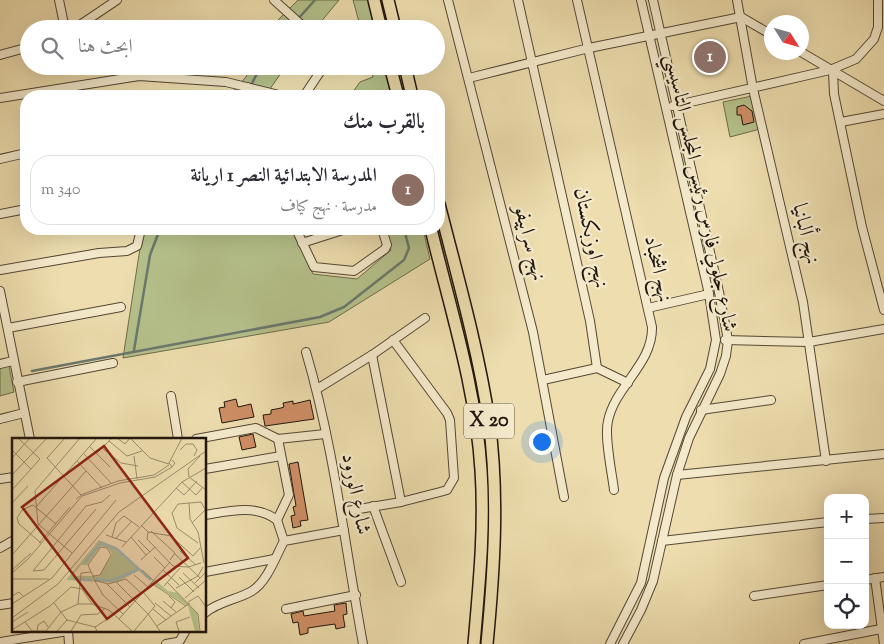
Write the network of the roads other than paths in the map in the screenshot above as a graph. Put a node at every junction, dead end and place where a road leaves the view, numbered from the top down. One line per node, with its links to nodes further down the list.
1 (59, 0): 14 (street)
2 (117, 0): 15 (street)
3 (274, 0): 16 (street)
4 (374, 0): 17 (highway)
5 (388, 0): 18 (highway)
6 (448, 0): 31 (street, نهج سراييفو)
7 (518, 0): 26 (street, نهج اوزبكستان)
8 (578, 0): 22 (street, نهج اشخباد)
9 (641, 0): 21 (street, شارع جلولي فارس رئيس المجلس التاسيسي)
10 (653, 0): 20 (street, شارع جلولي فارس رئيس المجلس التاسيسي)
11 (737, 0): 13 (street, نهج ألبانيا)
12 (878, 0): 27 (street)
13 (741, 17): 19 (street); 20 (street); 33 (street, نهج ألبانيا)
14 (63, 20)
15 (87, 20)
16 (296, 20)
17 (379, 20)
18 (393, 20)
19 (764, 30)
20 (662, 34): 21 (street); 43 (street, شارع جلولي فارس رئيس المجلس التاسيسي)
21 (649, 36): 22 (street); 44 (street, شارع جلولي فارس رئيس المجلس التاسيسي)
22 (589, 48): 26 (street); 62 (street, نهج اشخباد)
23 (20, 49): 24 (street)
24 (0, 55)
25 (809, 57): 27 (street)
26 (533, 62): 31 (street); 76 (street, نهج اوزبكستان)
27 (831, 71): 33 (street); 42 (street); 46 (street)
28 (318, 75): 37 (street)
29 (392, 75): 38 (highway)
30 (407, 75): 39 (highway)
31 (469, 78): 77 (street, نهج سراييفو)
32 (248, 87): 34 (street); 35 (street); 36 (street)
33 (753, 89): 43 (street); 70 (street, نهج ألبانيا)
34 (51, 90)
35 (246, 90)
36 (257, 90)
37 (308, 90)
38 (396, 90)
39 (411, 90)
40 (20, 95): 41 (street)
41 (0, 98)
42 (884, 101)
43 (677, 105): 44 (street); 69 (street, شارع جلولي فارس رئيس المجلس التاسيسي)
44 (666, 108): 60 (street, شارع جلولي فارس رئيس المجلس التاسيسي)
45 (884, 114): 46 (street)
46 (840, 122): 63 (street)
47 (20, 154): 48 (street)
48 (0, 158)
49 (20, 210): 50 (street)
50 (0, 214)
51 (445, 229): 130 (highway, X 20)
52 (140, 235): 58 (street)
53 (299, 235): 57 (street)
54 (326, 235): 57 (street)
55 (383, 235): 57 (street)
56 (432, 235): 129 (highway, X 20)
57 (302, 242)
58 (0, 270)
59 (0, 291): 65 (street)
60 (709, 294): 62 (street); 68 (street, شارع جلولي فارس رئيس المجلس التاسيسي)
61 (120, 307): 65 (street)
62 (648, 308): 79 (street, نهج اشخباد)
63 (884, 310)
64 (425, 318): 67 (street)
65 (8, 328): 73 (street)
66 (884, 329): 70 (street)
67 (393, 340): 72 (street); 98 (street)
68 (716, 340): 69 (street); 131 (street, شارع جلولي فارس رئيس المجلس التاسيسي)
69 (728, 340): 70 (street); 83 (street, شارع جلولي فارس رئيس المجلس التاسيسي)
70 (809, 342): 93 (street, نهج ألبانيا)
71 (306, 352): 80 (street, شارع الورود)
72 (372, 355): 80 (street); 98 (street)
73 (13, 362): 75 (street); 78 (street)
74 (114, 363): 78 (street)
75 (0, 364)
76 (597, 368): 77 (street); 79 (street)
77 (543, 380): 97 (street, نهج سراييفو)
78 (17, 382): 84 (street)
79 (628, 383): 96 (street, نهج اشخباد)
80 (317, 390): 86 (street, شارع الورود)
81 (171, 396): 88 (street)
82 (772, 400): 83 (street)
83 (702, 410): 95 (street, شارع جلولي فارس رئيس المجلس التاسيسي)
84 (24, 414): 85 (street); 87 (street)
85 (0, 419)
86 (325, 434): 90 (street); 100 (street, شارع الورود)
87 (30, 438)
88 (178, 438)
89 (201, 438): 90 (street)
90 (278, 439): 92 (street)
91 (884, 454): 93 (street)
92 (282, 456): 94 (street); 103 (street)
93 (826, 461): 95 (street)
94 (206, 469)
95 (677, 475): 108 (street, شارع جلولي فارس رئيس المجلس التاسيسي)
96 (614, 490)
97 (564, 498)
98 (401, 502): 99 (street)
99 (373, 506): 100 (street); 116 (street)
100 (341, 512): 106 (street, شارع الورود)
101 (206, 515): 103 (street)
102 (884, 518): 104 (street)
103 (277, 520): 109 (street)
104 (869, 520)
105 (824, 522): 108 (street)
106 (344, 530): 109 (street); 118 (street, شارع الورود)
107 (12, 541): 110 (street)
108 (662, 541): 132 (street, شارع جلولي فارس رئيس المجلس التاسيسي)
109 (284, 542): 111 (street)
110 (0, 548)
111 (274, 559): 112 (street); 121 (street)
112 (206, 572)
113 (884, 577): 114 (street)
114 (875, 578): 115 (street); 122 (street)
115 (869, 579)
116 (401, 582)
117 (824, 586): 119 (street)
118 (356, 596): 120 (street); 128 (street, شارع الورود)
119 (754, 596)
120 (286, 608)
121 (206, 612)
122 (881, 629): 133 (street); 134 (street)
123 (57, 632): 125 (street)
124 (185, 632): 126 (street)
125 (0, 642)
126 (178, 643): 127 (street)
127 (166, 644)
128 (363, 644)
129 (474, 644)
130 (487, 644)
131 (610, 644)
132 (623, 644)
133 (804, 644)
134 (884, 644)

